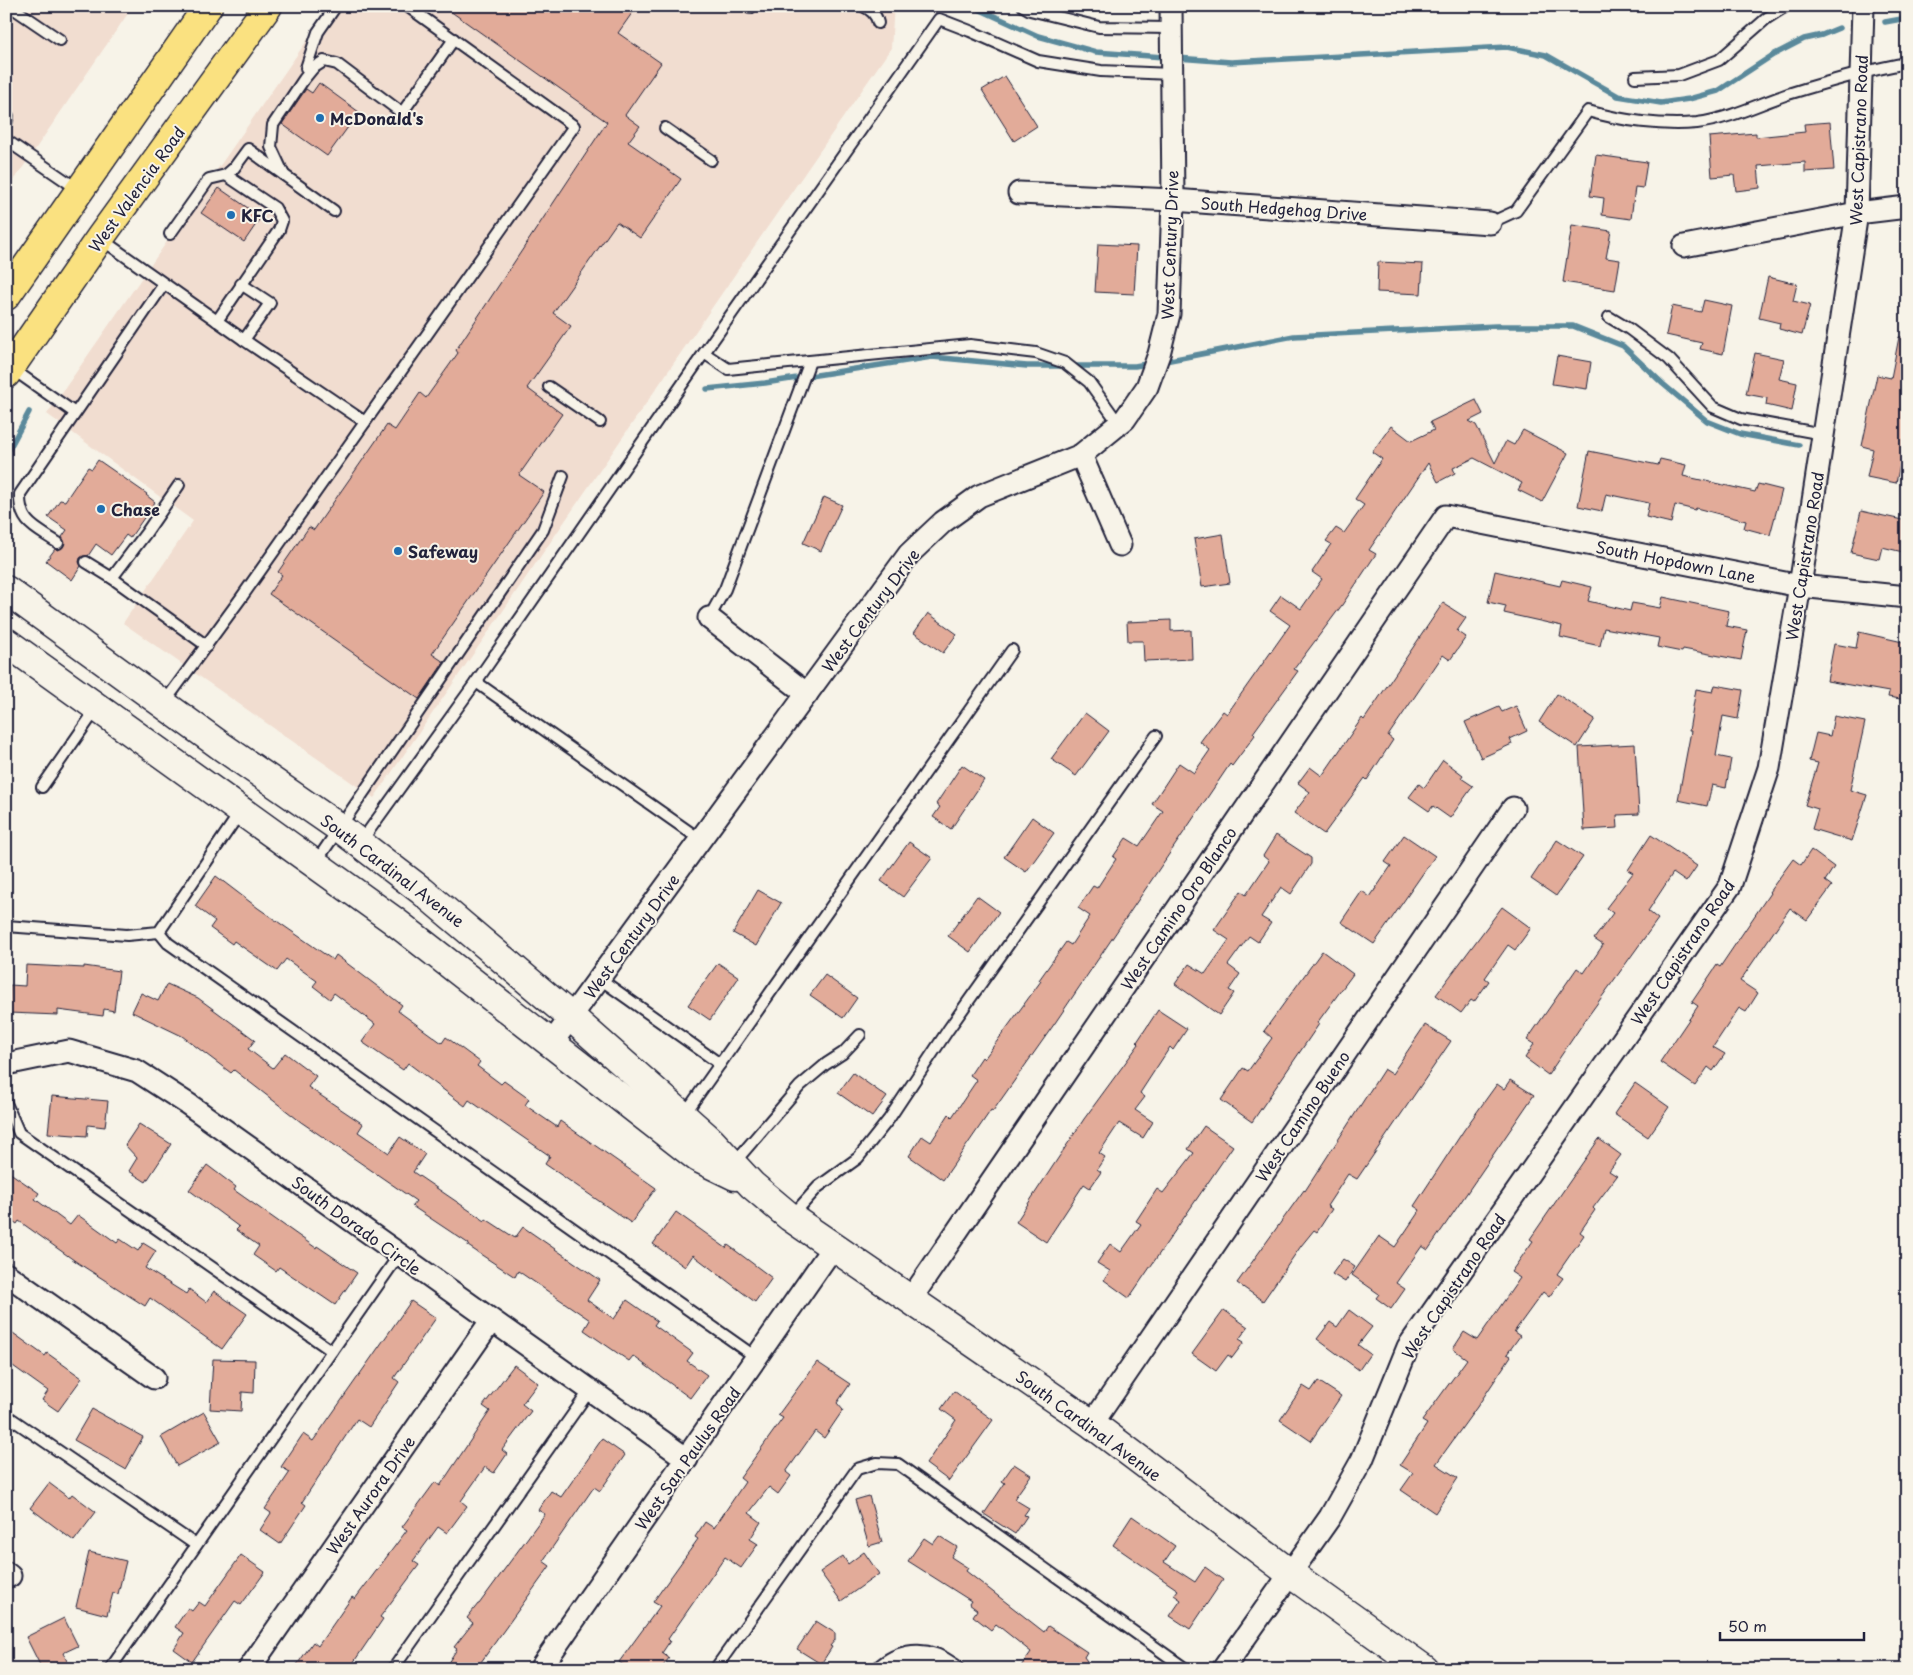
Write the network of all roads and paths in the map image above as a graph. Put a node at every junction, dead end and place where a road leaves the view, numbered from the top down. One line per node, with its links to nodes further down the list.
1 (10, 6): 13 (lane)
2 (208, 6): 25 (main road)
3 (268, 6): 33 (main road, West Valencia Road)
4 (336, 6): 16 (lane)
5 (407, 6): 14 (lane)
6 (863, 6): 11 (lane)
7 (1023, 6): 12 (lane)
8 (1171, 6): 12 (street, West Century Drive)
9 (1786, 6): 19 (lane)
10 (1863, 6): 18 (street, West Capistrano Road)
11 (878, 23)
12 (1170, 28): 17 (street, West Century Drive)
13 (60, 40)
14 (454, 40): 24 (lane); 46 (lane)
15 (1907, 63): 18 (lane)
16 (306, 68)
17 (1171, 74): 27 (street, West Century Drive); 41 (lane)
18 (1862, 74): 30 (street, West Capistrano Road); 31 (lane)
19 (1635, 77)
20 (666, 128): 22 (lane)
21 (6, 140): 25 (lane)
22 (711, 160)
23 (226, 175): 24 (lane); 32 (lane); 36 (lane)
24 (284, 175): 29 (lane)
25 (80, 190): 37 (main road)
26 (1019, 193): 27 (street, South Hedgehog Drive)
27 (1173, 200): 31 (street, South Hedgehog Drive); 48 (street, West Century Drive)
28 (1907, 207): 30 (street)
29 (334, 211)
30 (1857, 213): 34 (street); 49 (street, West Capistrano Road)
31 (1490, 223)
32 (170, 234)
33 (100, 238): 35 (lane); 43 (main road, West Valencia Road)
34 (1684, 246)
35 (164, 284): 39 (lane); 45 (lane)
36 (242, 284): 39 (lane); 40 (lane)
37 (6, 296)
38 (1609, 317): 49 (lane)
39 (217, 321): 40 (lane)
40 (244, 340): 46 (lane)
41 (704, 353): 42 (lane); 65 (lane)
42 (810, 361): 48 (lane); 61 (lane)
43 (9, 371): 45 (lane)
44 (549, 387): 47 (lane)
45 (75, 413): 54 (lane)
46 (365, 422): 63 (lane)
47 (600, 422)
48 (1119, 424): 50 (street, West Century Drive)
49 (1823, 434): 58 (street, West Capistrano Road)
50 (1081, 455): 55 (street); 66 (street, West Century Drive)
51 (563, 476): 73 (lane)
52 (178, 485): 57 (lane)
53 (1446, 516): 58 (street, South Hopdown Lane); 92 (street, West Camino Oro Blanco)
54 (58, 543)
55 (1120, 545)
56 (86, 562): 57 (lane)
57 (112, 578): 63 (lane)
58 (1800, 586): 60 (street, South Hopdown Lane); 102 (street, West Capistrano Road)
59 (6, 590): 67 (main road, South Cardinal Avenue)
60 (1907, 597)
61 (709, 618): 66 (street)
62 (6, 642): 68 (main road, South Cardinal Avenue)
63 (207, 646): 67 (lane)
64 (1012, 650): 83 (lane)
65 (476, 682): 73 (lane); 74 (lane)
66 (807, 694): 74 (street, West Century Drive)
67 (164, 704): 73 (main road, South Cardinal Avenue)
68 (98, 707): 70 (lane); 72 (main road, South Cardinal Avenue)
69 (1156, 736): 88 (lane)
70 (42, 787)
71 (1514, 808): 99 (street, West Camino Bueno)
72 (242, 810): 75 (main road, South Cardinal Avenue); 77 (lane)
73 (350, 836): 75 (lane); 79 (main road, South Cardinal Avenue)
74 (701, 840): 78 (street, West Century Drive)
75 (316, 863): 81 (main road, South Cardinal Avenue)
76 (6, 926): 77 (lane)
77 (159, 932): 95 (lane)
78 (600, 979): 79 (street, West Century Drive); 83 (lane)
79 (571, 1017): 81 (street, West Century Drive); 85 (main road, South Cardinal Avenue)
80 (860, 1035): 86 (lane)
81 (551, 1044): 87 (main road, South Cardinal Avenue)
82 (6, 1064): 90 (street, South Dorado Circle)
83 (720, 1064): 85 (lane)
84 (6, 1103): 94 (lane)
85 (683, 1116): 86 (main road, South Cardinal Avenue)
86 (732, 1165): 87 (main road, South Cardinal Avenue)
87 (752, 1185): 88 (main road, South Cardinal Avenue)
88 (790, 1217): 89 (main road, South Cardinal Avenue)
89 (833, 1247): 92 (main road, South Cardinal Avenue); 95 (street, West San Paulus Road)
90 (398, 1255): 93 (street, South Dorado Circle); 94 (lane)
91 (6, 1274): 96 (street)
92 (910, 1300): 99 (main road, South Cardinal Avenue)
93 (491, 1321): 97 (street, South Dorado Circle); 104 (street, West Aurora Drive)
94 (332, 1351): 101 (lane)
95 (756, 1358): 100 (street, West San Paulus Road)
96 (154, 1378)
97 (590, 1390): 100 (street, South Dorado Circle); 105 (lane)
98 (6, 1415): 101 (lane)
99 (1092, 1424): 102 (main road, South Cardinal Avenue)
100 (687, 1459): 106 (street, West San Paulus Road)
101 (196, 1545): 103 (lane)
102 (1291, 1574): 111 (street, West Capistrano Road); 112 (main road, South Cardinal Avenue)
103 (110, 1669)
104 (249, 1669)
105 (393, 1669)
106 (540, 1669)
107 (715, 1669): 110 (lane)
108 (884, 1669): 109 (street)
109 (952, 1669)
110 (1186, 1669)
111 (1223, 1669)
112 (1424, 1669)

